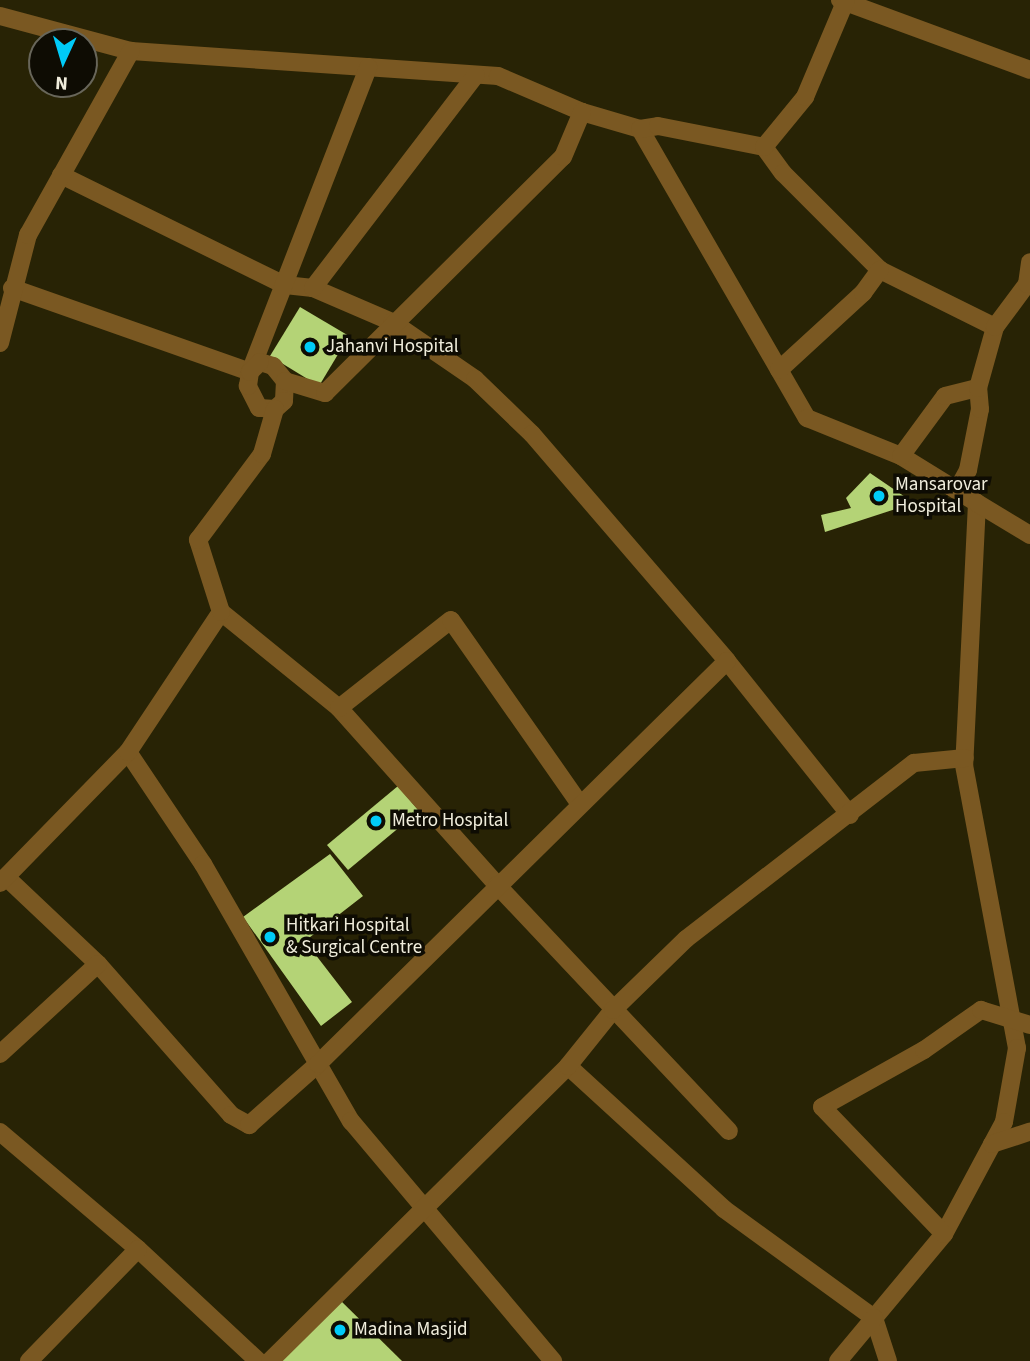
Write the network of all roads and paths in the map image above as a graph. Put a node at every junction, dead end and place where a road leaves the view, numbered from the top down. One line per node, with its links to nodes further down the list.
1 (844, 0): 5 (street); 9 (street)
2 (0, 16): 3 (street)
3 (131, 51): 4 (street); 10 (street)
4 (368, 67): 6 (street); 13 (street)
5 (1030, 70)
6 (476, 75): 7 (street); 16 (street)
7 (582, 112): 8 (street); 17 (street)
8 (640, 129): 9 (street); 20 (street)
9 (764, 147): 12 (street)
10 (61, 174): 13 (street); 15 (street)
11 (1030, 262): 14 (street)
12 (880, 270): 18 (street); 20 (street)
13 (285, 285): 16 (street); 21 (street)
14 (1028, 285): 18 (street)
15 (12, 288): 19 (street); 21 (street)
16 (313, 288): 17 (street)
17 (393, 322): 22 (street); 30 (street)
18 (995, 327): 23 (street)
19 (0, 343)
20 (779, 370): 25 (street)
21 (250, 372): 22 (street); 24 (street)
22 (285, 381): 24 (street)
23 (978, 388): 25 (street); 26 (street)
24 (275, 409): 29 (street)
25 (901, 456): 26 (street)
26 (957, 491): 27 (street)
27 (977, 503): 28 (street); 33 (street)
28 (1030, 535)
29 (220, 612): 31 (street); 32 (street)
30 (727, 661): 34 (street); 35 (street)
31 (339, 708): 34 (street); 37 (street)
32 (128, 752): 36 (street); 43 (street)
33 (965, 758): 35 (street); 40 (street)
34 (580, 804): 37 (street)
35 (850, 815): 39 (street)
36 (3, 880): 38 (street)
37 (497, 885): 39 (street); 43 (street)
38 (97, 964): 42 (street); 43 (street)
39 (613, 1010): 44 (street); 45 (street)
40 (1011, 1019): 41 (street); 48 (street); 50 (street)
41 (1030, 1025)
42 (0, 1054)
43 (318, 1064): 49 (street)
44 (568, 1066): 49 (street); 52 (street)
45 (729, 1131)
46 (0, 1132): 51 (street)
47 (1030, 1132): 48 (street)
48 (992, 1144): 50 (street)
49 (423, 1208): 55 (street); 56 (street)
50 (944, 1234): 52 (street)
51 (138, 1249): 53 (street); 54 (street)
52 (874, 1318): 57 (street); 58 (street)
53 (29, 1361)
54 (258, 1361)
55 (270, 1361)
56 (553, 1361)
57 (838, 1361)
58 (888, 1361)

